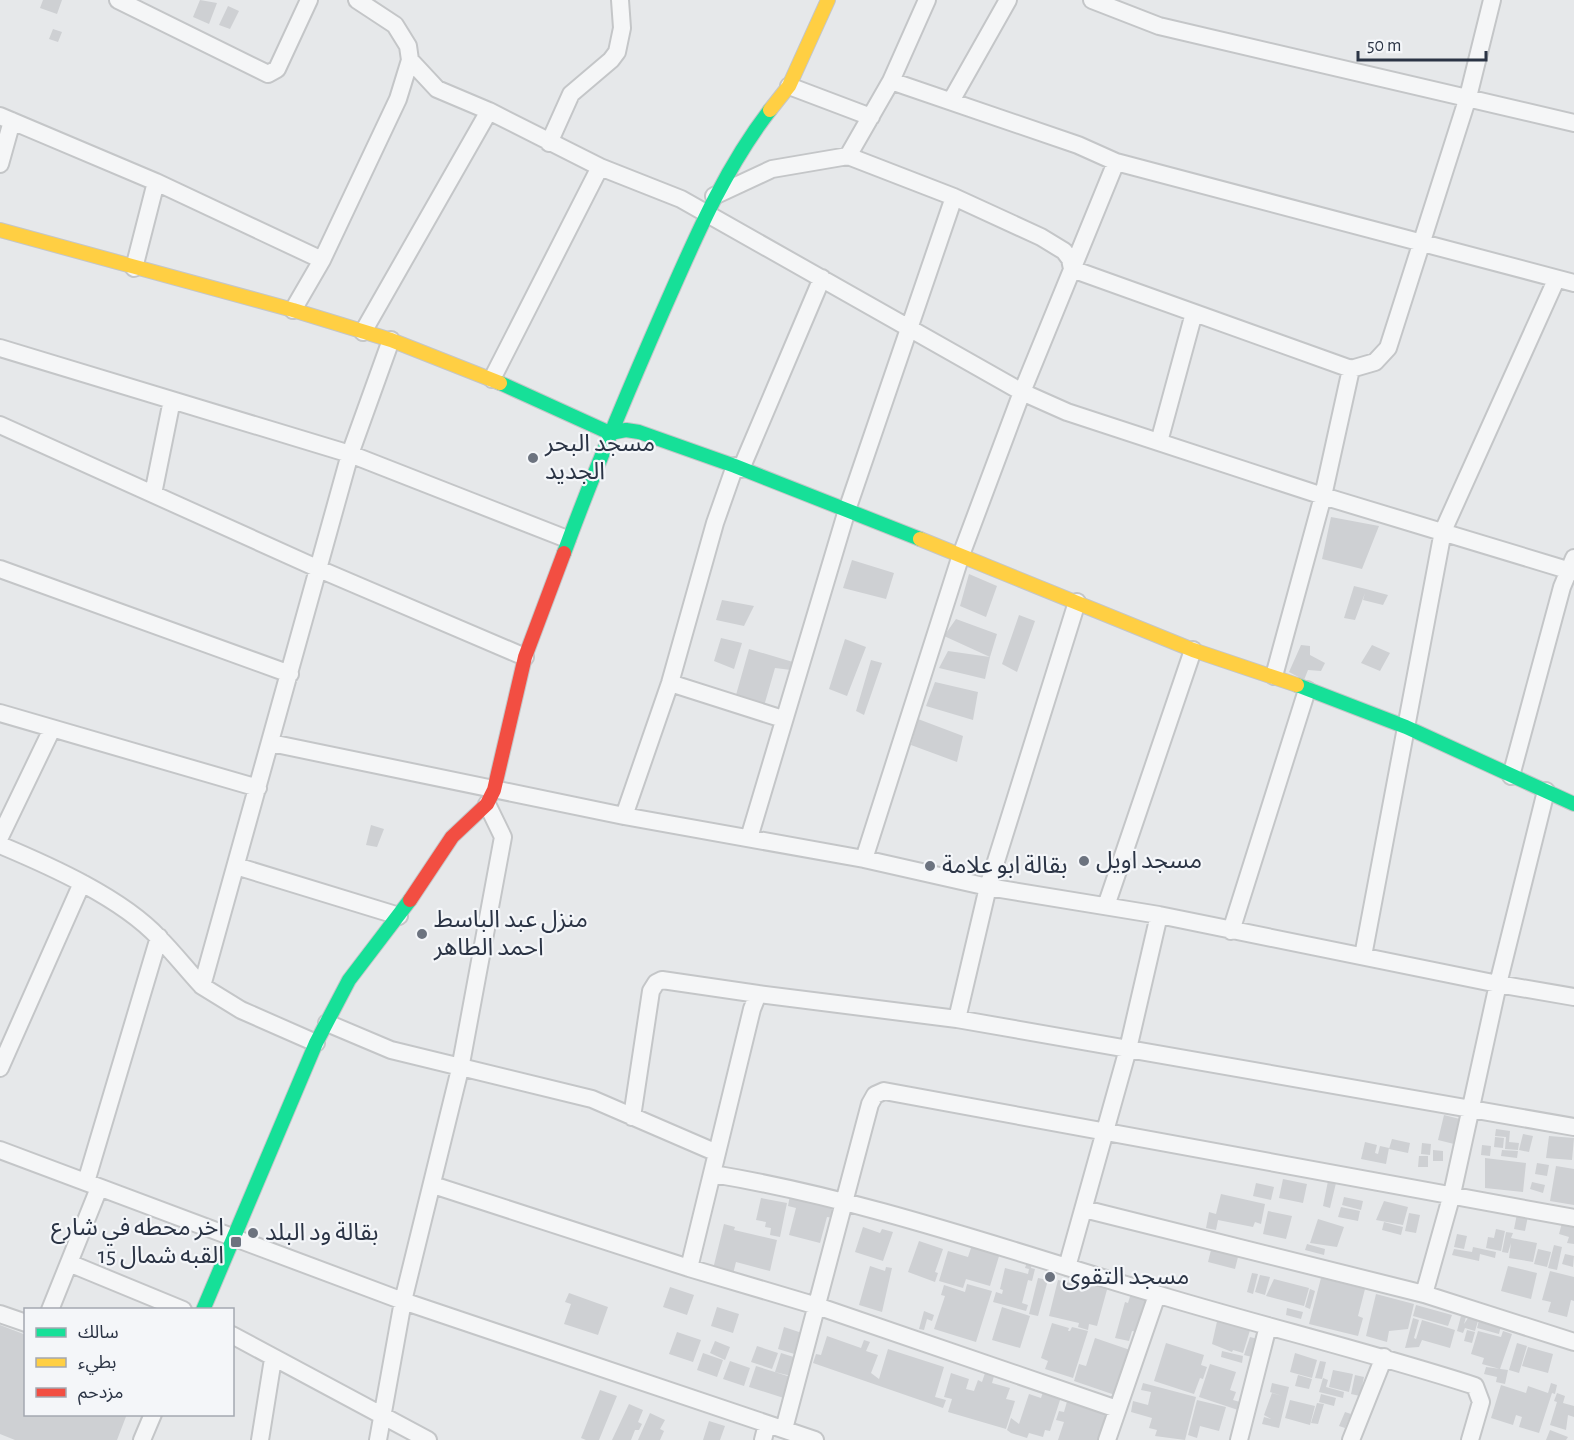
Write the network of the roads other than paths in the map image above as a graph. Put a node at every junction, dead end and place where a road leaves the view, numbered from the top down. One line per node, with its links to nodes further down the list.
1 (118, 0): 2 (street)
2 (309, 0)
3 (357, 0): 10 (street)
4 (620, 0): 19 (street)
5 (828, 0): 12 (street)
6 (927, 0): 11 (street)
7 (1008, 0): 14 (street)
8 (1092, 0): 13 (street)
9 (1492, 0): 13 (street)
10 (410, 60): 15 (street); 30 (street)
11 (891, 81): 14 (street); 16 (street)
12 (789, 86): 16 (street); 25 (street)
13 (1468, 98): 18 (street); 29 (street)
14 (951, 101): 21 (street)
15 (489, 111): 19 (street); 39 (street)
16 (871, 117): 20 (street)
17 (6, 119): 22 (street); 24 (street)
18 (1574, 123)
19 (549, 143): 23 (street)
20 (848, 156): 25 (street); 26 (street)
21 (1116, 162): 29 (street); 32 (street)
22 (0, 164)
23 (600, 167): 27 (street); 43 (street)
24 (156, 182): 30 (street); 31 (street)
25 (714, 195): 27 (street)
26 (954, 197): 32 (street); 38 (street)
27 (707, 212): 33 (street); 47 (street)
28 (0, 230): 31 (street)
29 (1422, 244): 34 (street); 42 (street)
30 (322, 260): 36 (street)
31 (134, 268): 36 (street)
32 (1072, 269): 37 (street); 44 (street)
33 (822, 278): 38 (street); 50 (street)
34 (1556, 280): 35 (street); 54 (street)
35 (1574, 283)
36 (293, 310): 39 (street)
37 (1194, 313): 42 (street); 48 (street)
38 (910, 331): 44 (street); 53 (street)
39 (363, 332): 40 (street)
40 (391, 340): 43 (street); 49 (street)
41 (0, 348): 45 (street)
42 (1351, 369): 52 (street)
43 (492, 379): 47 (street)
44 (1022, 393): 48 (street); 56 (street)
45 (172, 400): 49 (street); 51 (street)
46 (0, 424): 51 (street)
47 (610, 433): 50 (street); 55 (street)
48 (1159, 442): 52 (street)
49 (350, 454): 55 (street); 59 (street)
50 (738, 467): 53 (street); 65 (street)
51 (153, 494): 59 (street)
52 (1323, 496): 54 (street); 64 (street)
53 (847, 510): 56 (street); 68 (street)
54 (1443, 531): 57 (street); 69 (street)
55 (567, 539): 62 (street)
56 (961, 555): 60 (street); 81 (street)
57 (1572, 567): 72 (street)
58 (0, 569): 63 (street)
59 (319, 569): 62 (street); 63 (street)
60 (1077, 602): 61 (street); 84 (street)
61 (1193, 650): 64 (street); 85 (street)
62 (525, 657): 75 (street)
63 (290, 674): 71 (street)
64 (1274, 676): 66 (street)
65 (670, 683): 68 (street); 77 (street)
66 (1306, 690): 69 (street); 88 (street)
67 (0, 713): 70 (street)
68 (783, 719): 79 (street)
69 (1406, 727): 72 (street); 90 (street)
70 (52, 729): 73 (street); 78 (street)
71 (271, 743): 73 (street); 75 (street)
72 (1512, 776): 74 (street)
73 (258, 788): 82 (street)
74 (1546, 792): 76 (street); 91 (street)
75 (491, 797): 77 (street); 87 (street); 100 (street)
76 (1574, 804)
77 (624, 816): 79 (street)
78 (0, 837)
79 (749, 838): 81 (street)
80 (0, 845): 83 (street)
81 (864, 859): 84 (street)
82 (236, 866): 87 (street); 92 (street)
83 (82, 883): 89 (street); 99 (street)
84 (988, 887): 85 (street); 95 (street)
85 (1106, 906): 86 (street)
86 (1159, 915): 88 (street); 98 (street)
87 (399, 916): 96 (street)
88 (1232, 931): 90 (street)
89 (159, 937): 92 (street); 108 (street)
90 (1363, 956): 91 (street)
91 (1498, 984): 94 (street); 101 (street)
92 (202, 986): 97 (street)
93 (758, 994): 95 (street); 102 (street); 106 (street)
94 (1574, 997)
95 (957, 1019): 98 (street)
96 (327, 1023): 97 (street); 100 (street)
97 (316, 1043): 114 (street)
98 (1128, 1049): 101 (street); 104 (street)
99 (0, 1068)
100 (460, 1069): 102 (street); 109 (street)
101 (1471, 1111): 103 (street); 110 (street)
102 (632, 1117): 106 (street)
103 (1574, 1127)
104 (1104, 1130): 110 (street); 111 (street); 112 (street)
105 (0, 1150): 108 (street)
106 (717, 1153): 107 (street)
107 (713, 1174): 111 (street); 117 (street)
108 (93, 1185): 114 (street); 115 (street)
109 (433, 1185): 117 (street); 120 (street)
110 (1452, 1194): 113 (street); 118 (street)
111 (845, 1203): 116 (street); 121 (street)
112 (1084, 1209): 116 (street); 118 (street)
113 (1574, 1218)
114 (236, 1236): 120 (street); 124 (street)
115 (69, 1263): 122 (street); 123 (street)
116 (1066, 1267): 119 (street)
117 (689, 1268): 121 (street)
118 (1424, 1294): 129 (street)
119 (1157, 1295): 127 (street); 132 (street)
120 (403, 1301): 134 (street); 136 (street)
121 (817, 1306): 132 (street); 135 (street)
122 (51, 1308)
123 (178, 1308)
124 (204, 1308)
125 (0, 1314): 126 (street)
126 (24, 1322)
127 (1268, 1326): 130 (street); 143 (street)
128 (234, 1336): 131 (street)
129 (1574, 1342)
130 (1384, 1357): 144 (street); 145 (street)
131 (273, 1359): 134 (street); 138 (street)
132 (1117, 1409): 142 (street)
133 (152, 1416): 137 (street)
134 (382, 1417): 139 (street); 140 (street)
135 (784, 1430): 136 (street); 141 (street)
136 (765, 1432)
137 (142, 1440)
138 (260, 1440)
139 (378, 1440)
140 (429, 1440)
141 (815, 1440)
142 (1107, 1440)
143 (1239, 1440)
144 (1352, 1440)
145 (1470, 1440)

